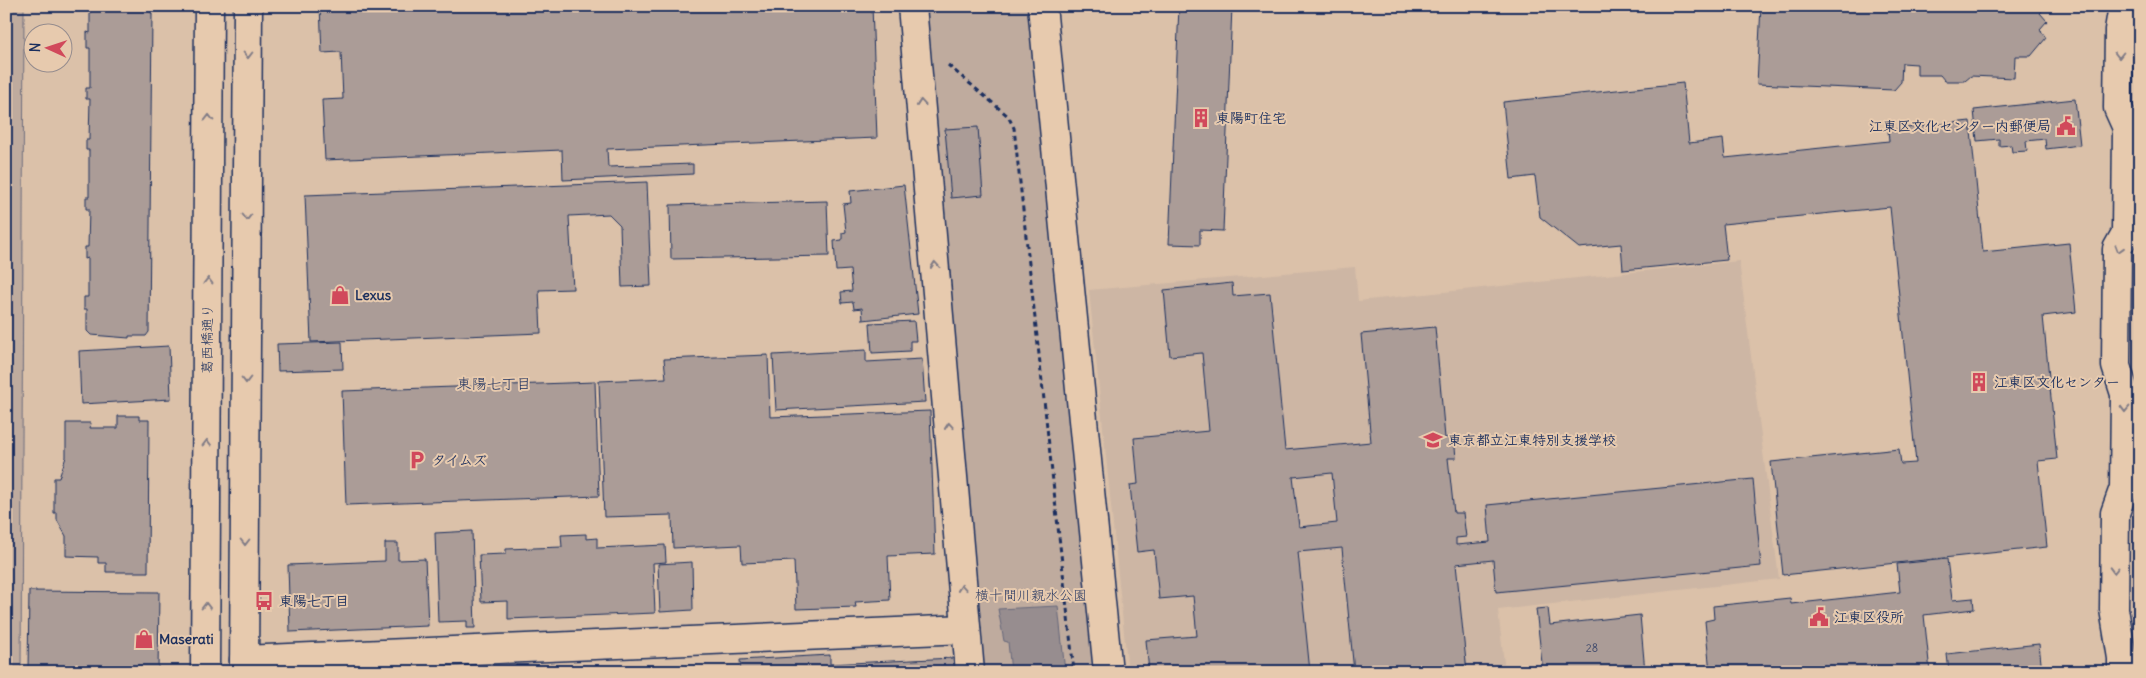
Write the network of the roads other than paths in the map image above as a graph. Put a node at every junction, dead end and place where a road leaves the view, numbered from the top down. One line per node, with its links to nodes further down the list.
1 (209, 6): 9 (street, 葛西橋通り, one-way to 1)
2 (248, 6): 8 (street, one-way to 8)
3 (912, 6): 6 (street, one-way to 3)
4 (1042, 6): 11 (street)
5 (2123, 6): 7 (street, one-way to 7)
6 (966, 629): 8 (street); 10 (street)
7 (2129, 636): 12 (street)
8 (244, 666)
9 (205, 672)
10 (970, 672)
11 (1108, 672)
12 (2122, 672)

